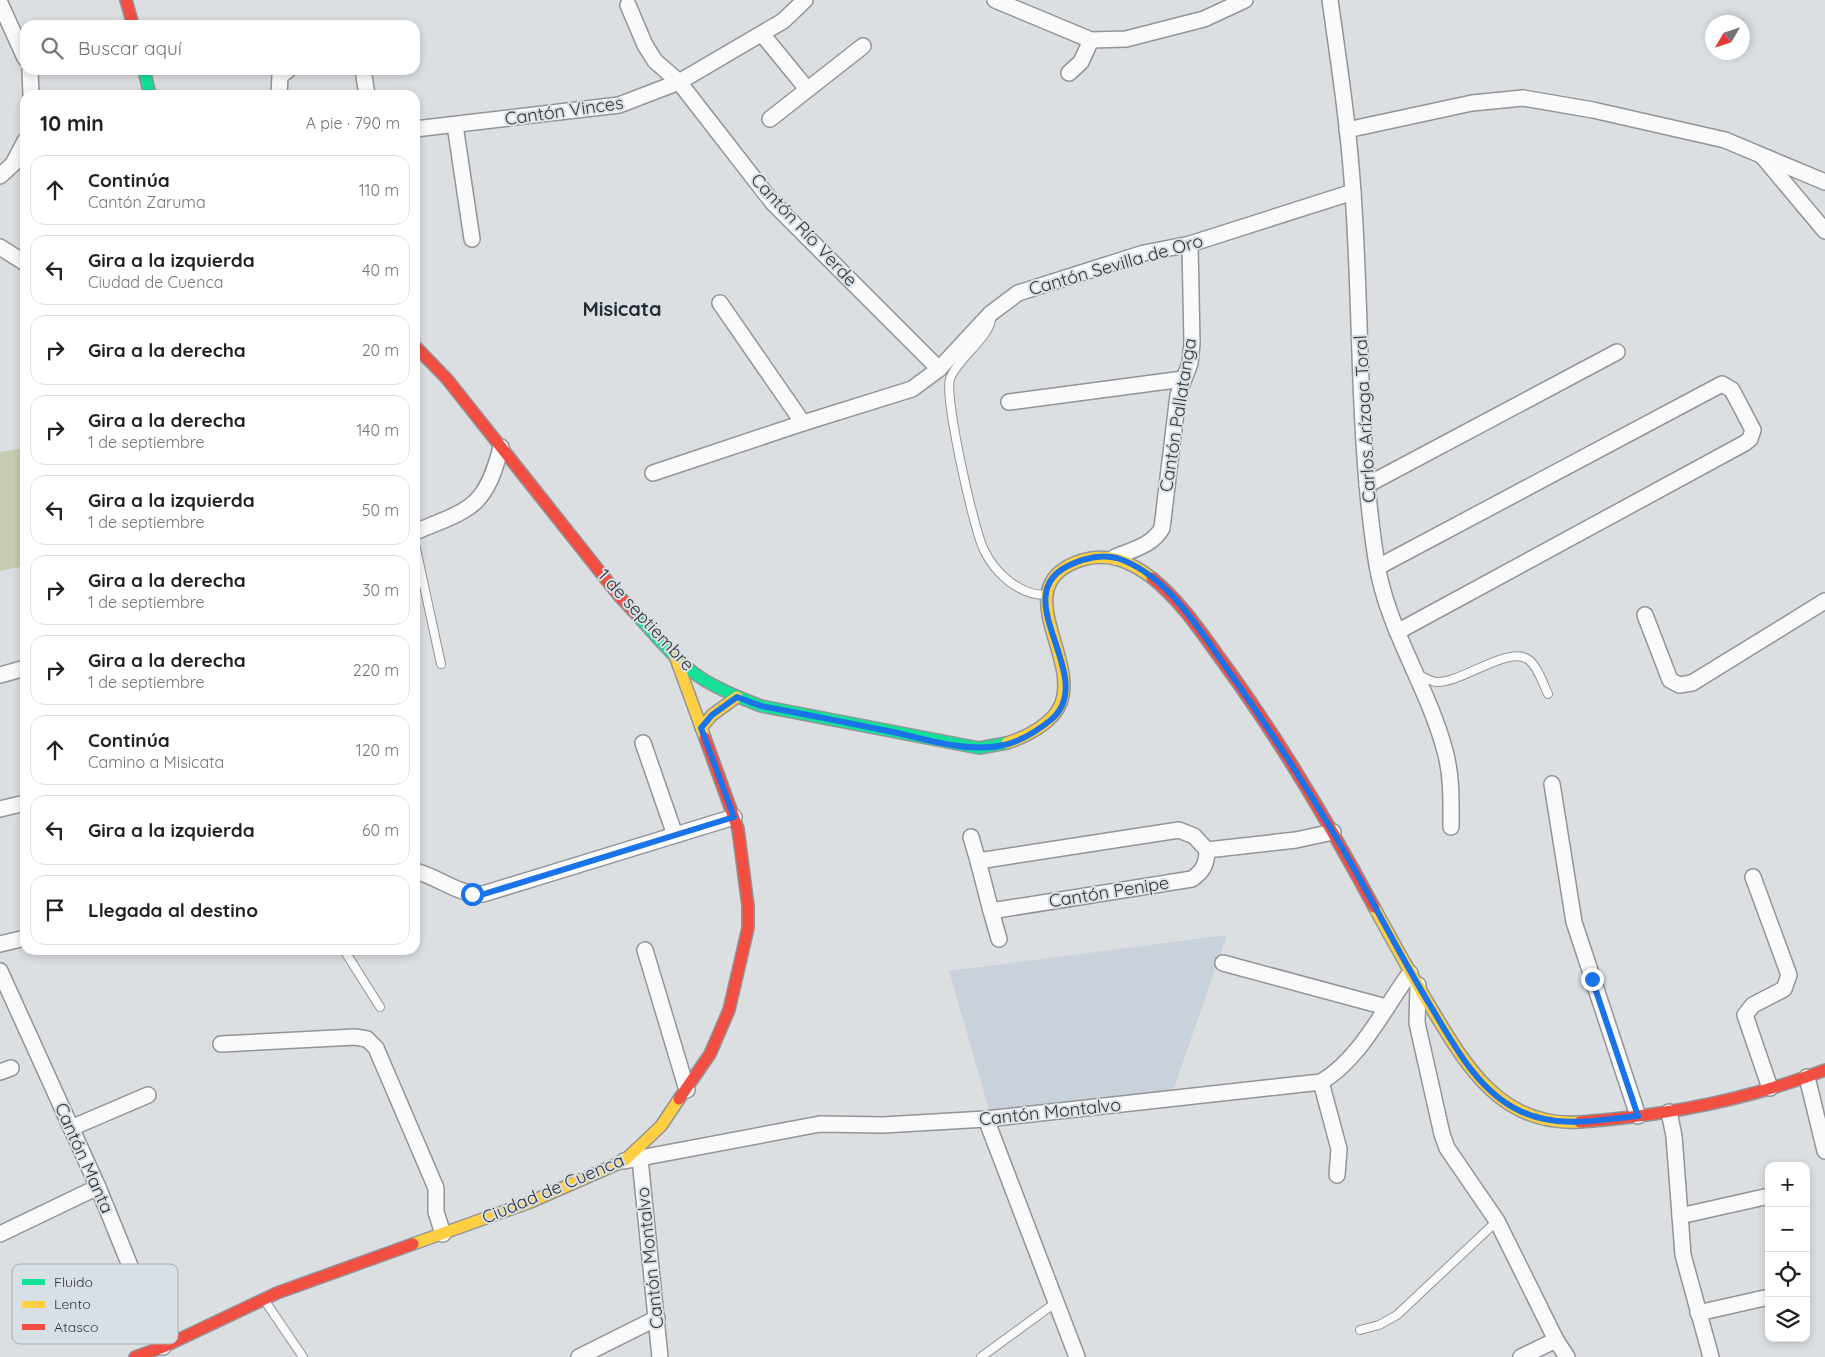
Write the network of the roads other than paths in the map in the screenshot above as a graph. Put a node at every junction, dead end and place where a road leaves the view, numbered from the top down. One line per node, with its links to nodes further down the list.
1 (126, 0): 8 (street)
2 (805, 0): 9 (street, Cantón Vinces)
3 (995, 0): 10 (street)
4 (1245, 0): 10 (street)
5 (1330, 0): 27 (street, Carlos Arízaga Toral)
6 (0, 3): 12 (street)
7 (628, 5): 18 (street, Cantón Río Verde)
8 (132, 20)
9 (762, 34): 18 (street, Cantón Vinces); 19 (street)
10 (1092, 40): 13 (street)
11 (864, 46): 19 (street)
12 (20, 47)
13 (1069, 73)
14 (30, 75): 20 (street)
15 (145, 75): 21 (street)
16 (281, 75): 22 (street)
17 (364, 75): 23 (street)
18 (679, 82): 25 (street, Cantón Vinces); 42 (street, Cantón Río Verde)
19 (807, 89): 24 (street)
20 (31, 90)
21 (149, 90)
22 (279, 90)
23 (366, 90)
24 (770, 119)
25 (455, 125): 26 (street, Cantón Vinces); 34 (street)
26 (420, 128)
27 (1348, 130): 29 (street); 32 (street, Carlos Arízaga Toral)
28 (20, 151): 30 (street)
29 (1760, 154): 31 (street); 33 (street)
30 (0, 176)
31 (1825, 182)
32 (1354, 192): 35 (street, Cantón Sevilla de Oro); 48 (street, Carlos Arízaga Toral)
33 (1825, 231)
34 (472, 239)
35 (1190, 244): 39 (street, Cantón Sevilla de Oro); 43 (street, Cantón Pallatanga)
36 (0, 247): 37 (street)
37 (20, 260)
38 (720, 303): 45 (street)
39 (990, 314): 42 (street, Cantón Sevilla de Oro); 53 (lane)
40 (1617, 352): 48 (street)
41 (420, 354): 46 (street, 1 de septiembre)
42 (939, 369): 45 (street, Cantón Sevilla de Oro)
43 (1183, 379): 44 (street); 50 (street, Cantón Pallatanga)
44 (1009, 402)
45 (803, 423): 47 (street, Cantón Sevilla de Oro)
46 (501, 447): 49 (street); 57 (street, 1 de septiembre)
47 (653, 474)
48 (1367, 485): 52 (street, Carlos Arízaga Toral)
49 (420, 530)
50 (1115, 557): 53 (street); 71 (street)
51 (420, 567): 58 (lane)
52 (1378, 567): 56 (street, Carlos Arízaga Toral); 56 (street)
53 (1044, 596): 63 (street, 1 de septiembre)
54 (1825, 602): 55 (street)
55 (1645, 615)
56 (1397, 632): 60 (street, Carlos Arízaga Toral)
57 (675, 656): 63 (street, 1 de septiembre); 64 (street, Ciudad de Cuenca)
58 (441, 664)
59 (20, 669): 61 (street)
60 (1416, 674): 62 (lane); 70 (street, Carlos Arízaga Toral)
61 (0, 675)
62 (1548, 694)
63 (737, 697): 64 (street)
64 (701, 728): 69 (street, Ciudad de Cuenca)
65 (643, 743): 72 (street)
66 (1552, 784): 97 (street)
67 (20, 804): 68 (street)
68 (0, 809)
69 (734, 817): 72 (street); 94 (street, Ciudad de Cuenca)
70 (1451, 827)
71 (1333, 832): 74 (street); 86 (street)
72 (675, 835): 76 (street)
73 (971, 836): 75 (street)
74 (1207, 850): 75 (street); 78 (street, Cantón Penipe)
75 (978, 862): 78 (street)
76 (420, 872)
77 (1753, 877): 93 (street)
78 (991, 911): 80 (street)
79 (20, 939): 81 (street)
80 (999, 939)
81 (0, 944)
82 (644, 950): 94 (street)
83 (347, 955): 87 (lane)
84 (1222, 962): 88 (street)
85 (0, 971): 99 (street, Cantón Manta)
86 (1414, 979): 88 (street, Cantón Montalvo); 97 (street); 107 (street)
87 (380, 1007)
88 (1386, 1007): 92 (street, Cantón Montalvo)
89 (221, 1044): 109 (street)
90 (1825, 1070): 91 (street)
91 (1807, 1078): 93 (street); 100 (street)
92 (1321, 1082): 98 (street, Cantón Montalvo); 103 (street)
93 (1770, 1088): 96 (street)
94 (687, 1090): 102 (street, Ciudad de Cuenca)
95 (148, 1095): 99 (street)
96 (1668, 1112): 97 (street); 106 (street)
97 (1638, 1116)
98 (986, 1119): 101 (street, Cantón Montalvo); 113 (street)
99 (71, 1128): 104 (street, Cantón Manta)
100 (1825, 1151)
101 (640, 1159): 102 (street, Cantón Montalvo); 115 (street, Cantón Montalvo)
102 (624, 1161): 109 (street, Ciudad de Cuenca)
103 (1337, 1175)
104 (98, 1187): 108 (street); 110 (street, Cantón Manta)
105 (1765, 1197): 106 (street)
106 (1680, 1216): 114 (street)
107 (1497, 1221): 116 (lane); 118 (street)
108 (0, 1234)
109 (443, 1234): 111 (street, Ciudad de Cuenca)
110 (129, 1264)
111 (263, 1299): 117 (street, Ciudad de Cuenca); 123 (lane)
112 (1765, 1299): 114 (street)
113 (1055, 1303): 127 (lane); 128 (street)
114 (1698, 1313): 131 (street)
115 (657, 1323): 124 (street); 125 (street); 126 (street, Cantón Montalvo)
116 (1360, 1330)
117 (178, 1340)
118 (1556, 1340): 129 (street); 130 (street)
119 (162, 1344): 121 (street, Cantón Manta)
120 (169, 1344): 121 (street, Ciudad de Cuenca)
121 (163, 1347): 122 (street, Ciudad de Cuenca)
122 (135, 1357)
123 (303, 1357)
124 (579, 1357)
125 (599, 1357)
126 (660, 1357)
127 (981, 1357)
128 (1077, 1357)
129 (1522, 1357)
130 (1567, 1357)
131 (1711, 1357)

